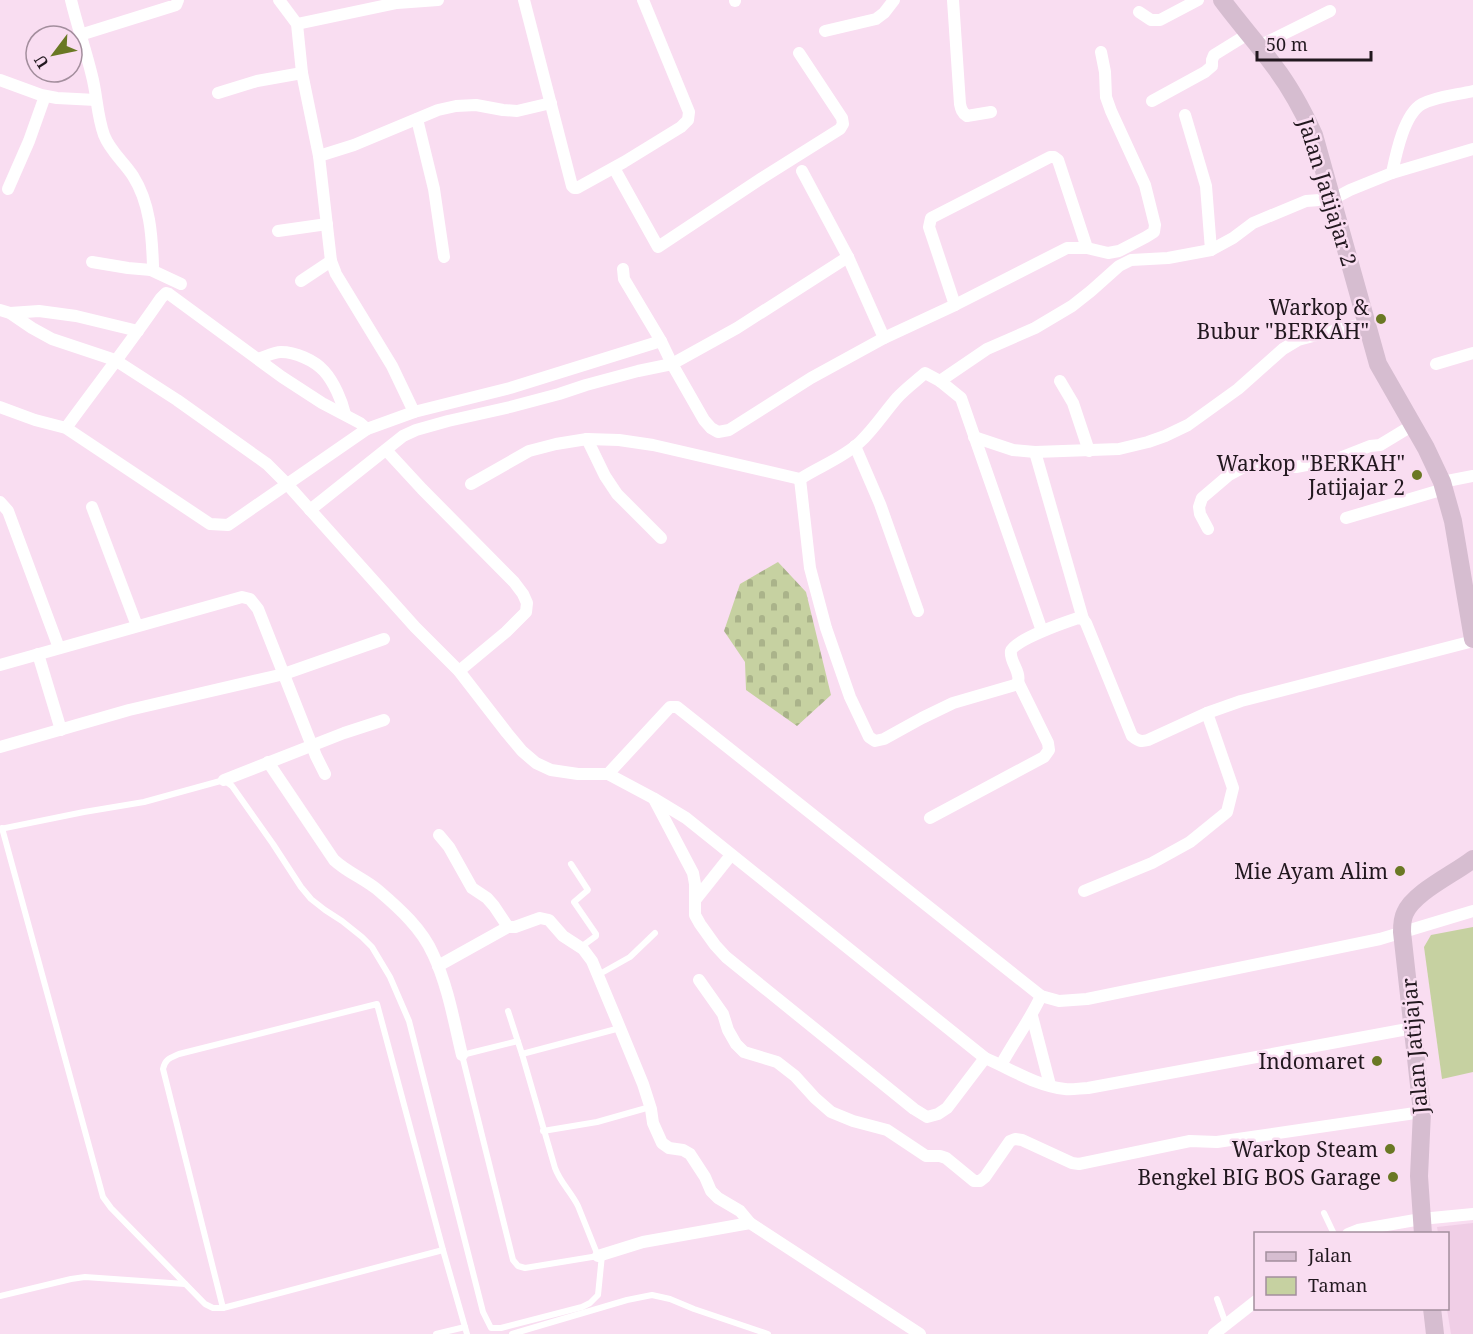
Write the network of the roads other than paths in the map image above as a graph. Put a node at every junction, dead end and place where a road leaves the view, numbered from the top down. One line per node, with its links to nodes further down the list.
1 (71, 0): 13 (street)
2 (279, 0): 14 (street)
3 (438, 0): 14 (street)
4 (524, 0): 28 (street)
5 (643, 0): 34 (street)
6 (894, 0): 15 (street)
7 (953, 0): 29 (street)
8 (1198, 0): 12 (street)
9 (1222, 0): 17 (street, Jalan Jatijajar 2)
10 (176, 2): 16 (street)
11 (1330, 11): 17 (street)
12 (1139, 12)
13 (77, 24)
14 (297, 24): 21 (street)
15 (825, 31)
16 (84, 34)
17 (1253, 40): 27 (street); 38 (street, Jalan Jatijajar 2)
18 (84, 49): 26 (street)
19 (1101, 52): 41 (street)
20 (799, 53): 34 (street)
21 (302, 73): 24 (street); 33 (street)
22 (0, 80): 25 (street)
23 (1473, 91): 36 (street)
24 (218, 93)
25 (45, 96): 26 (street); 37 (street)
26 (96, 100): 48 (street)
27 (1152, 101)
28 (550, 103): 31 (street); 34 (street)
29 (991, 112)
30 (1185, 115): 42 (street)
31 (417, 119): 33 (street); 43 (street)
32 (1473, 149): 36 (street)
33 (319, 156): 39 (street)
34 (614, 168)
35 (802, 171): 44 (street)
36 (1392, 173): 38 (street)
37 (8, 189)
38 (1333, 199): 42 (street); 53 (street, Jalan Jatijajar 2)
39 (327, 224): 40 (street); 45 (street)
40 (278, 231)
41 (1087, 248): 51 (street); 51 (street)
42 (1211, 250): 62 (street)
43 (444, 257)
44 (848, 257): 55 (street); 60 (street)
45 (331, 261): 49 (street); 65 (street)
46 (92, 262): 48 (street)
47 (622, 268): 56 (street)
48 (151, 270): 50 (street)
49 (301, 282)
50 (182, 284)
51 (956, 305): 55 (street)
52 (5, 311): 54 (street); 59 (street)
53 (1367, 324): 67 (street, Jalan Jatijajar 2); 74 (street)
54 (138, 331): 58 (street); 59 (street)
55 (884, 338): 60 (street)
56 (661, 341): 60 (street); 65 (street)
57 (1473, 352): 61 (street)
58 (258, 359): 66 (street); 66 (street)
59 (115, 360): 68 (street); 78 (street)
60 (672, 364): 73 (street)
61 (1436, 364)
62 (940, 381): 70 (street); 72 (street)
63 (1060, 381): 74 (street)
64 (0, 407): 68 (street)
65 (414, 412): 69 (street)
66 (345, 414): 69 (street)
67 (1413, 425): 80 (street, Jalan Jatijajar 2); 85 (street)
68 (66, 428): 78 (street)
69 (367, 429): 78 (street)
70 (975, 437): 75 (street); 90 (street)
71 (587, 439): 77 (street); 79 (street); 86 (street)
72 (855, 446): 77 (street); 87 (street)
73 (386, 450): 83 (street); 96 (street)
74 (1089, 451): 75 (street)
75 (1035, 452): 88 (street)
76 (1473, 476): 80 (street)
77 (800, 479): 98 (street)
78 (287, 484): 83 (street)
79 (471, 484)
80 (1443, 486): 84 (street); 92 (street, Jalan Jatijajar 2)
81 (0, 502): 93 (street)
82 (92, 507): 89 (street)
83 (310, 510): 96 (street)
84 (1346, 518)
85 (1208, 530)
86 (662, 538)
87 (918, 611)
88 (1083, 619): 90 (street); 99 (street)
89 (137, 626): 93 (street); 97 (street)
90 (1042, 631): 98 (street)
91 (384, 639): 97 (street)
92 (1473, 640): 99 (street)
93 (59, 648): 94 (street)
94 (38, 654): 95 (street); 101 (street)
95 (0, 665)
96 (459, 671): 106 (street)
97 (284, 674): 101 (street); 102 (street)
98 (1018, 682): 109 (street)
99 (1207, 713): 115 (street)
100 (384, 720): 102 (street)
101 (61, 730): 103 (street)
102 (312, 746): 104 (street); 105 (street)
103 (0, 747)
104 (268, 762): 107 (street); 122 (street)
105 (325, 774)
106 (608, 774): 108 (street); 125 (street)
107 (224, 780): 110 (lane); 146 (lane)
108 (653, 798): 112 (street); 116 (street)
109 (930, 818)
110 (1, 828): 147 (lane)
111 (439, 835): 118 (street)
112 (731, 855): 116 (street); 133 (street)
113 (1473, 859): 119 (street)
114 (571, 864): 121 (lane)
115 (1084, 891)
116 (696, 899): 133 (street)
117 (1473, 911): 119 (street)
118 (508, 927): 121 (street); 122 (street)
119 (1402, 932): 125 (street); 129 (street, Jalan Jatijajar)
120 (655, 933): 123 (lane)
121 (581, 947): 123 (street)
122 (438, 966): 132 (street)
123 (598, 975): 128 (street)
124 (699, 980): 137 (street)
125 (1041, 996): 127 (street)
126 (507, 1011): 130 (lane)
127 (1032, 1016): 134 (street); 135 (street)
128 (620, 1028): 131 (lane); 136 (street)
129 (1413, 1028): 135 (street); 137 (street, Jalan Jatijajar)
130 (518, 1041): 131 (lane); 132 (lane)
131 (522, 1054): 138 (lane)
132 (462, 1055): 146 (lane)
133 (986, 1058): 134 (street)
134 (1001, 1065): 135 (street)
135 (1050, 1085)
136 (650, 1107): 138 (lane); 141 (street)
137 (1422, 1112): 142 (street, Jalan Jatijajar)
138 (543, 1131): 146 (lane)
139 (1324, 1213): 143 (lane)
140 (1473, 1214): 142 (street)
141 (750, 1223): 146 (street); 158 (street)
142 (1422, 1226): 144 (street)
143 (1334, 1232)
144 (1351, 1232)
145 (443, 1250): 151 (lane); 151 (lane); 154 (lane)
146 (600, 1256)
147 (185, 1284): 148 (lane); 151 (lane)
148 (0, 1296)
149 (1217, 1299): 153 (lane)
150 (1254, 1303): 153 (street)
151 (223, 1308)
152 (1432, 1310): 160 (street)
153 (1226, 1325): 159 (street)
154 (466, 1330): 155 (lane)
155 (436, 1334)
156 (512, 1334): 157 (lane)
157 (768, 1334)
158 (920, 1334)
159 (1214, 1334)
160 (1435, 1334)

